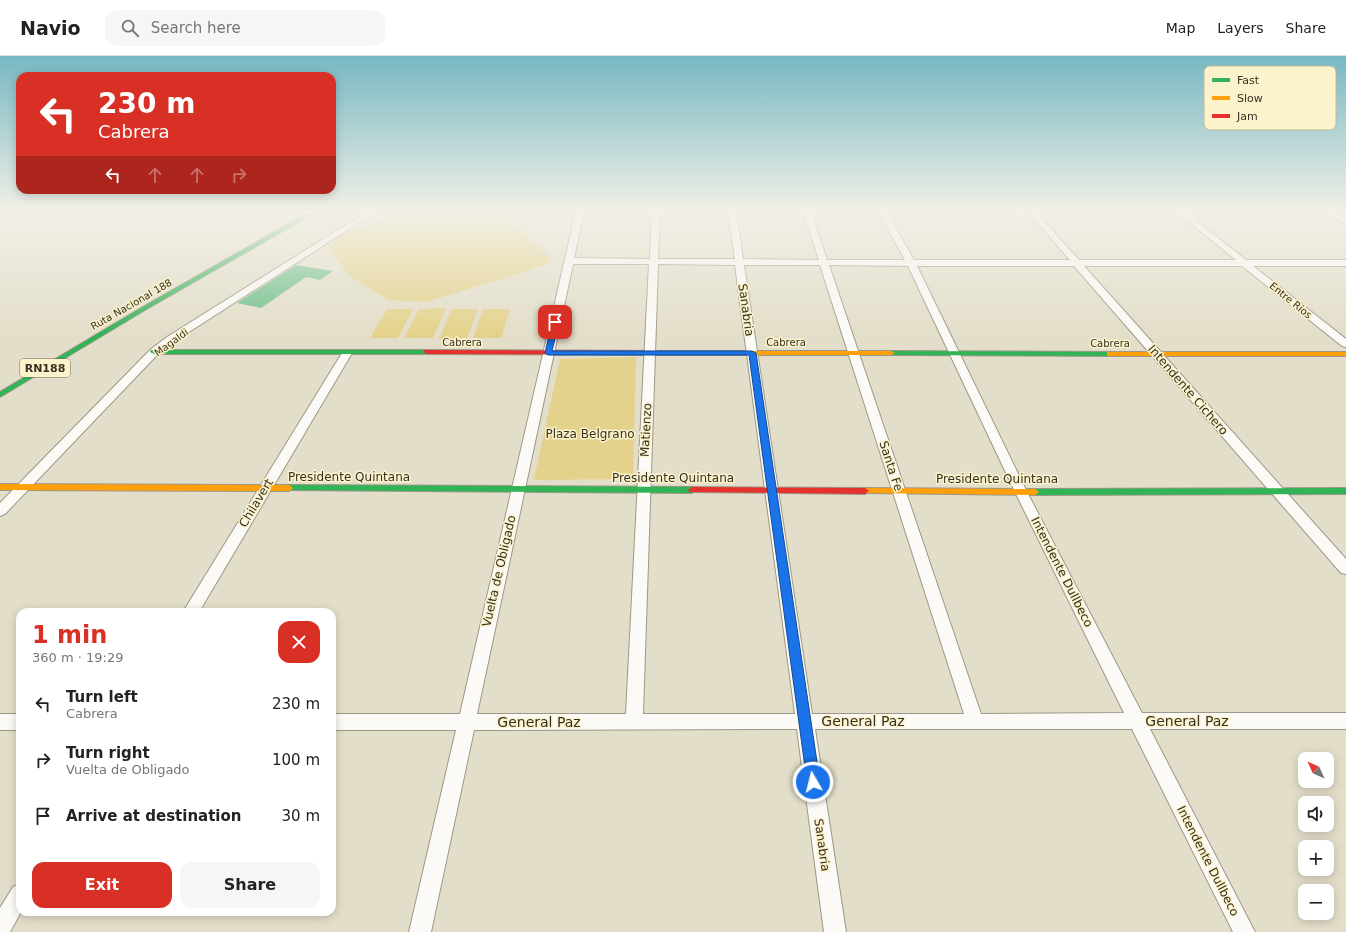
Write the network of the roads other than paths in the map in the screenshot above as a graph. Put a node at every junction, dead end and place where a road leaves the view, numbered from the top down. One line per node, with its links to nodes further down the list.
1 (243, 252): 28 (main road, Ruta Nacional 188 / RN188)
2 (308, 252): 19 (street, Magaldi)
3 (571, 252): 10 (street, Vuelta de Obligado)
4 (654, 252): 11 (street, Matienzo)
5 (738, 252): 12 (street, Sanabria)
6 (820, 252): 13 (street, Santa Fe)
7 (905, 252): 14 (street, Intendente Dullbeco)
8 (1067, 252): 15 (street, Intendente Cichero)
9 (1230, 252): 16 (street, Entre Ríos)
10 (569, 261): 11 (street); 21 (street, Vuelta de Obligado)
11 (654, 262): 12 (street); 22 (street, Matienzo)
12 (740, 262): 13 (street); 23 (street, Sanabria)
13 (824, 263): 14 (street); 24 (street, Santa Fe)
14 (911, 263): 15 (street); 25 (street, Intendente Dullbeco)
15 (1077, 263): 16 (street); 26 (street, Intendente Cichero)
16 (1244, 263): 17 (street); 18 (street, Entre Ríos)
17 (1346, 263)
18 (1346, 344)
19 (154, 352): 20 (main road, Cabrera); 30 (street, Magaldi)
20 (347, 353): 21 (main road, Cabrera); 31 (street, Chilavert)
21 (548, 353): 22 (main road, Cabrera); 32 (street, Vuelta de Obligado)
22 (650, 353): 23 (main road, Cabrera); 33 (street, Matienzo)
23 (752, 353): 24 (main road, Cabrera); 34 (street, Sanabria)
24 (854, 354): 25 (main road, Cabrera); 35 (street, Santa Fe)
25 (954, 354): 26 (main road, Cabrera); 38 (street, Intendente Dullbeco)
26 (1157, 354): 27 (main road, Cabrera); 36 (street, Intendente Cichero)
27 (1346, 354)
28 (0, 395)
29 (0, 487): 30 (main road, Presidente Quintana)
30 (23, 487): 31 (main road, Presidente Quintana); 39 (street, Magaldi)
31 (265, 488): 32 (main road, Presidente Quintana); 41 (street, Chilavert)
32 (518, 490): 33 (main road, Presidente Quintana); 49 (street, Vuelta de Obligado)
33 (644, 490): 34 (main road, Presidente Quintana); 50 (street, Matienzo)
34 (772, 491): 35 (main road, Presidente Quintana); 42 (street, Sanabria)
35 (899, 491): 38 (main road, Presidente Quintana); 43 (street, Santa Fe)
36 (1278, 491): 37 (main road, Presidente Quintana); 38 (main road, Presidente Quintana); 40 (street, Intendente Cichero)
37 (1346, 491)
38 (1021, 492): 44 (street, Intendente Dullbeco)
39 (0, 511)
40 (1346, 569)
41 (192, 608)
42 (805, 721): 43 (street, General Paz); 50 (street, General Paz); 54 (street, Sanabria)
43 (975, 721): 44 (street, General Paz)
44 (1137, 721): 45 (street, General Paz); 55 (street, Intendente Dullbeco)
45 (1346, 721)
46 (0, 722): 47 (street)
47 (16, 722)
48 (336, 722): 49 (street, General Paz)
49 (466, 722): 50 (street, General Paz); 53 (street, Vuelta de Obligado)
50 (634, 722)
51 (16, 901): 52 (street)
52 (0, 928)
53 (420, 932)
54 (835, 932)
55 (1244, 932)

